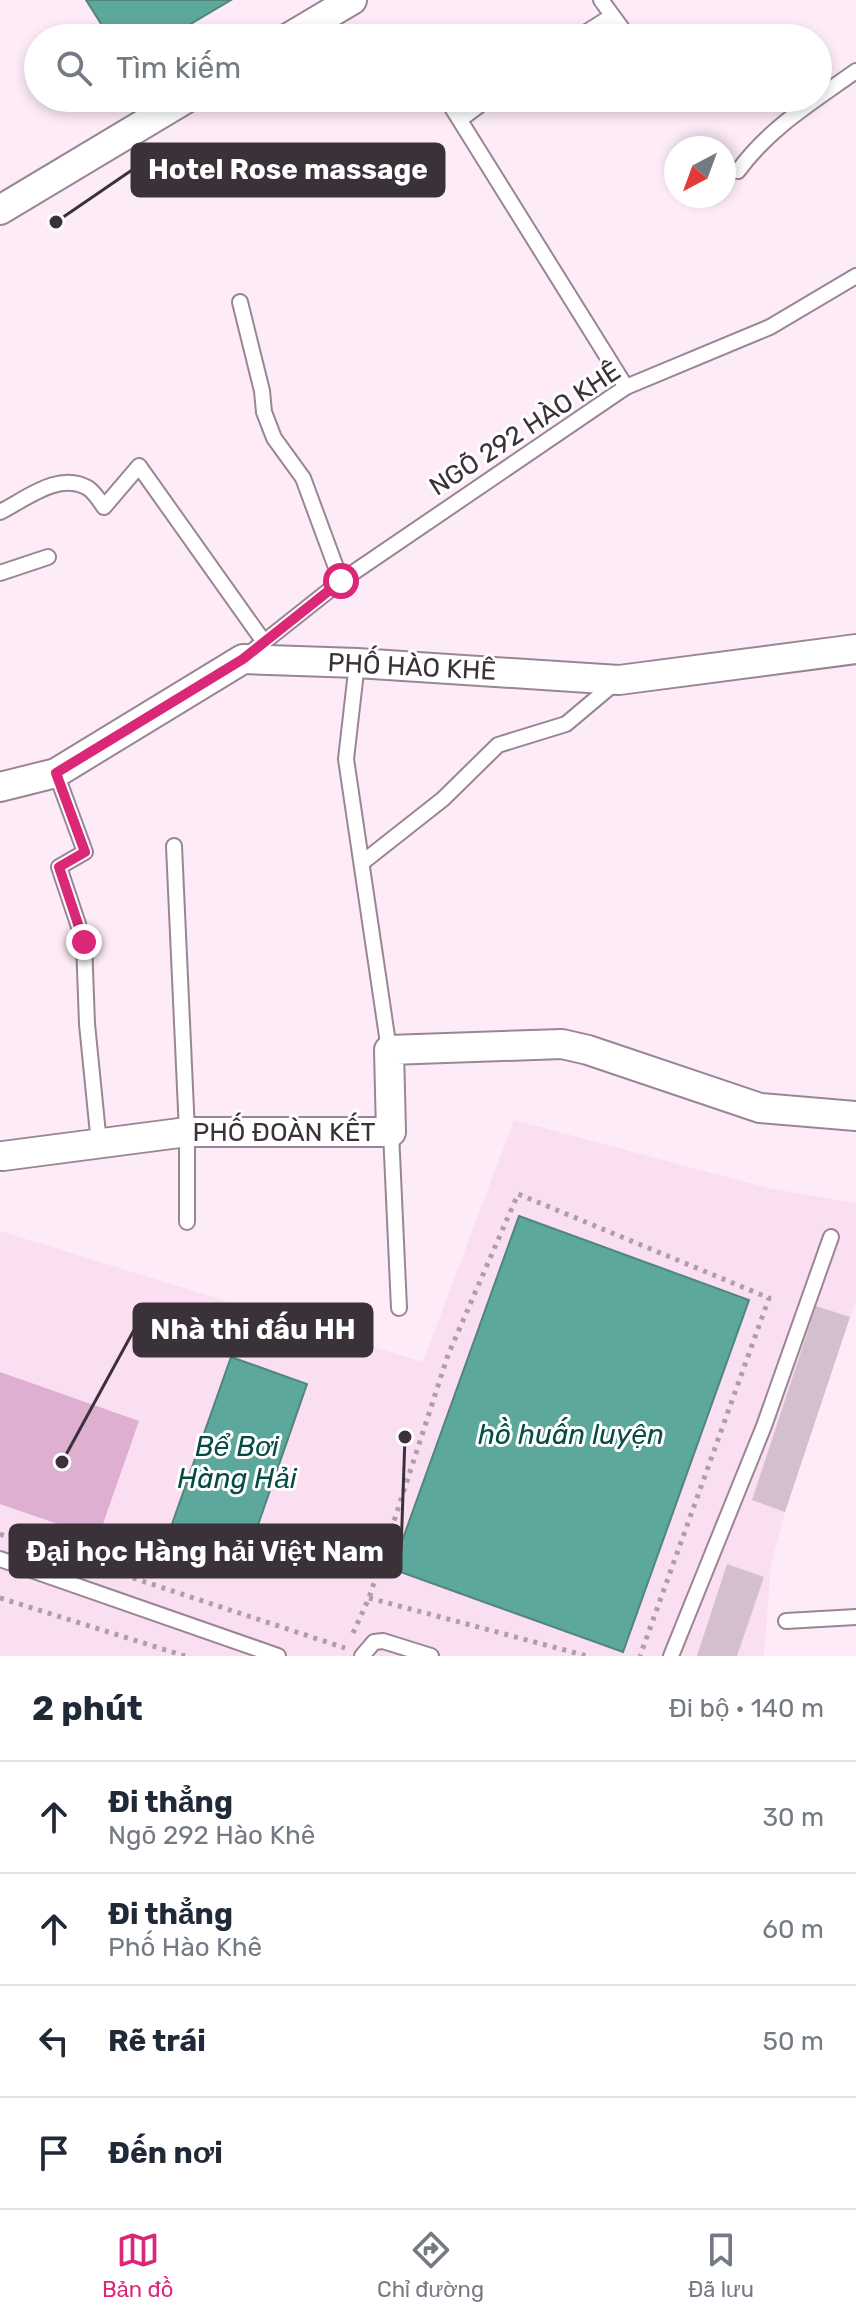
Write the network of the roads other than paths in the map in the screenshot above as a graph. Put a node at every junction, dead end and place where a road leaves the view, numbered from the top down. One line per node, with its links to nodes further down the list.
1 (352, 0): 4 (street)
2 (601, 0): 3 (lane)
3 (612, 16): 5 (lane); 6 (lane)
4 (312, 24)
5 (599, 24)
6 (618, 24)
7 (856, 71): 8 (lane)
8 (832, 88)
9 (164, 112): 15 (street)
10 (456, 112): 13 (lane)
11 (470, 112): 13 (lane)
12 (800, 112): 14 (lane)
13 (461, 119): 18 (lane)
14 (738, 171)
15 (0, 210)
16 (856, 276): 18 (lane, NGÕ 292 HÀO KHÊ)
17 (240, 302): 22 (lane)
18 (626, 387): 22 (lane, NGÕ 292 HÀO KHÊ)
19 (0, 512): 24 (lane)
20 (48, 557): 21 (lane)
21 (0, 573)
22 (341, 581): 24 (lane, NGÕ 292 HÀO KHÊ)
23 (856, 649): 26 (street, PHỐ HÀO KHÊ)
24 (253, 650): 25 (street, PHỐ HÀO KHÊ); 27 (street)
25 (357, 663): 26 (street, PHỐ HÀO KHÊ); 30 (lane)
26 (619, 680): 30 (lane)
27 (56, 773): 28 (street); 35 (lane)
28 (0, 787)
29 (174, 846): 33 (lane)
30 (363, 862): 31 (lane)
31 (389, 1050): 32 (street); 34 (street, PHỐ ĐOÀN KẾT)
32 (856, 1116)
33 (187, 1132): 34 (street, PHỐ ĐOÀN KẾT); 35 (street, PHỐ ĐOÀN KẾT); 37 (lane)
34 (391, 1132): 39 (lane)
35 (99, 1144): 36 (street, PHỐ ĐOÀN KẾT)
36 (1, 1150)
37 (187, 1222)
38 (831, 1237): 46 (lane)
39 (399, 1308)
40 (0, 1559): 43 (lane)
41 (856, 1617): 42 (lane)
42 (786, 1621)
43 (278, 1656)
44 (362, 1656): 45 (lane)
45 (431, 1656)
46 (671, 1656)

